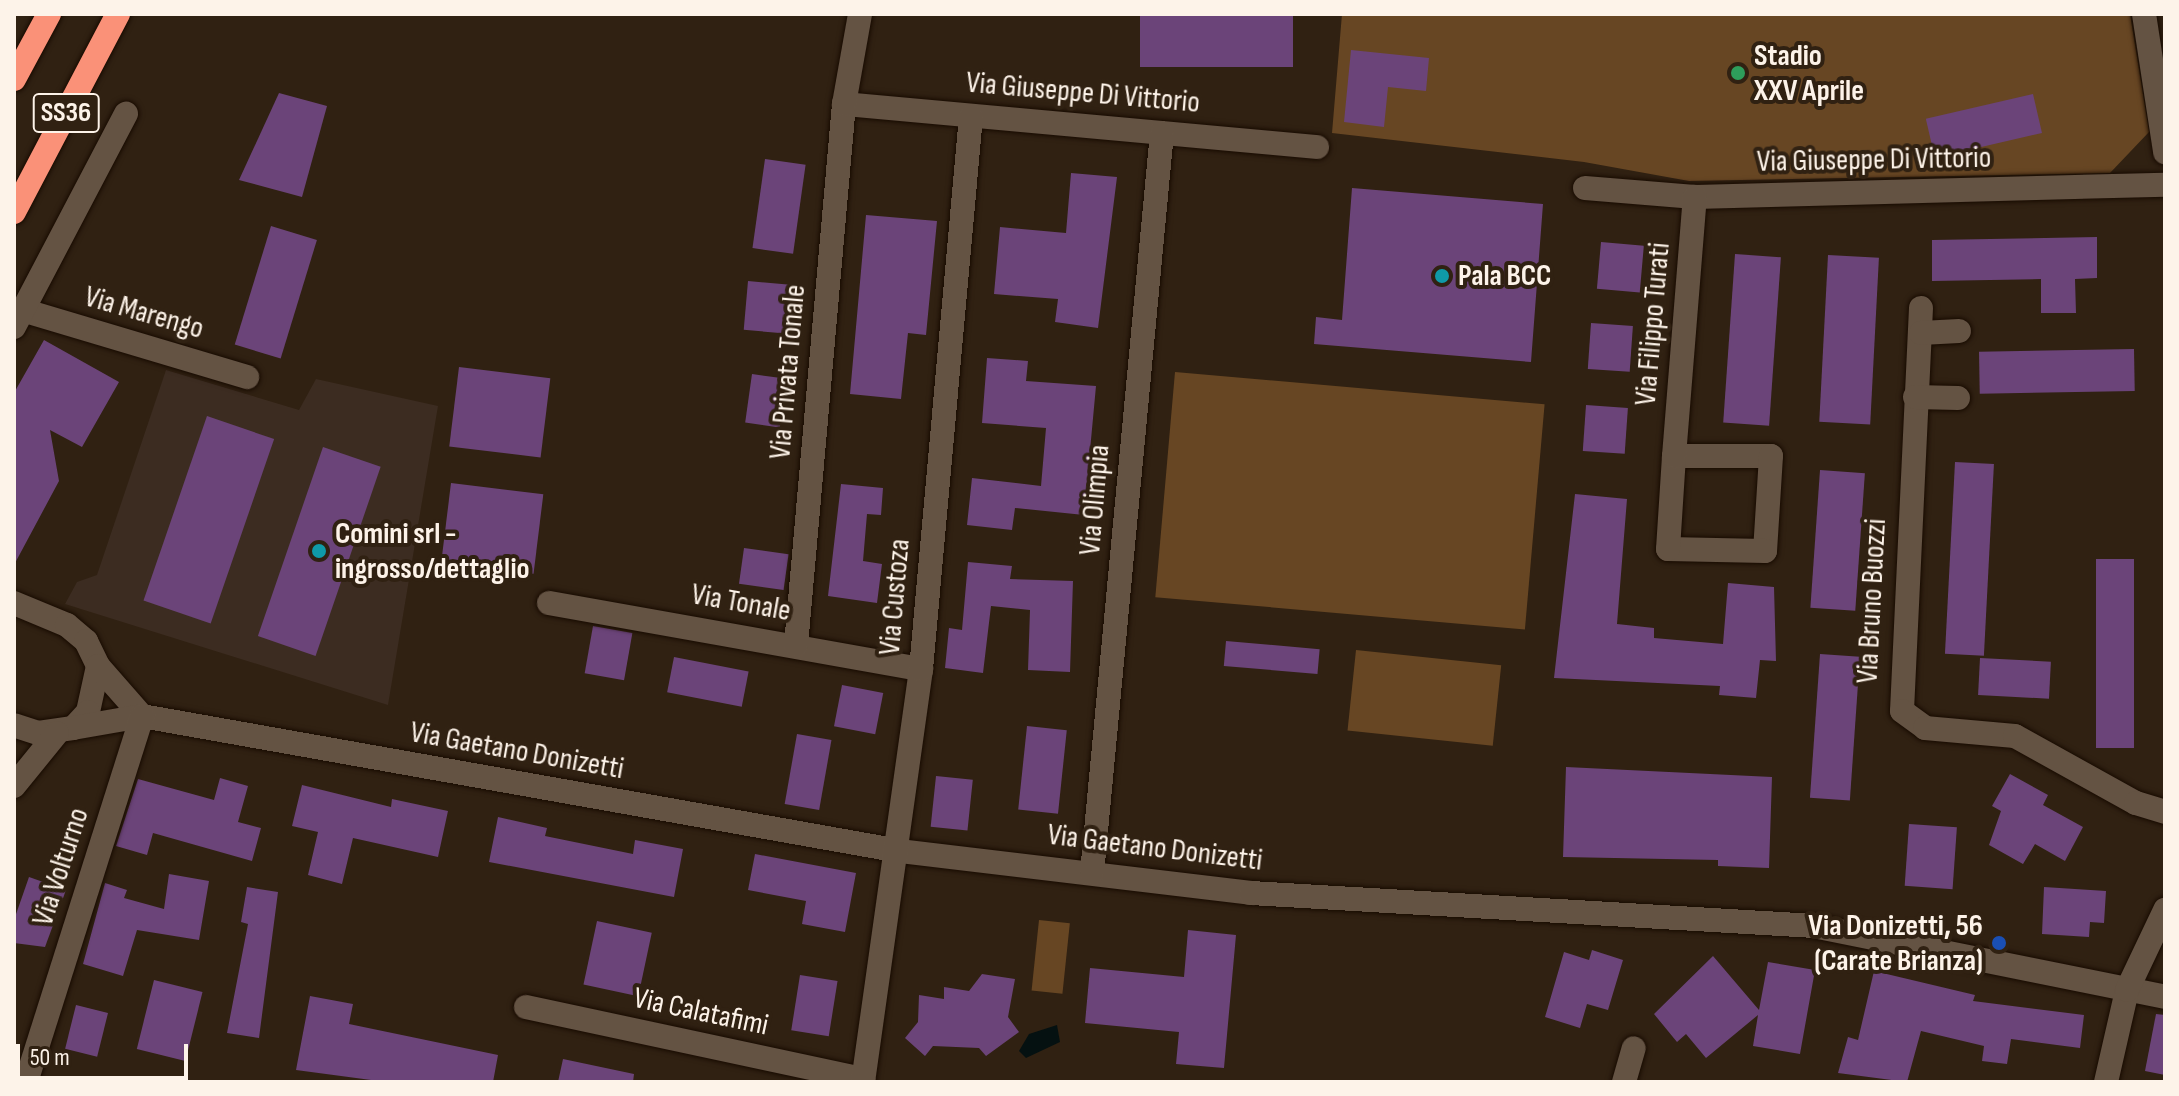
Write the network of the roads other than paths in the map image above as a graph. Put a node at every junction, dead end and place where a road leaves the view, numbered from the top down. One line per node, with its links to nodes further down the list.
1 (49, 14): 5 (highway, SS36)
2 (118, 14): 15 (highway, SS36)
3 (860, 14): 6 (street, Via Privata Tonale)
4 (2144, 14): 11 (street)
5 (14, 79)
6 (844, 104): 8 (street, Via Giuseppe Di Vittorio); 26 (street, Via Privata Tonale)
7 (126, 114): 17 (street, Via Marengo)
8 (971, 116): 9 (street, Via Giuseppe Di Vittorio); 28 (street, Via Custoza)
9 (1162, 133): 10 (street, Via Giuseppe Di Vittorio); 35 (street, Via Olimpia)
10 (1317, 147)
11 (2165, 152)
12 (2165, 185): 14 (street, Via Giuseppe Di Vittorio)
13 (1585, 188): 14 (street, Via Giuseppe Di Vittorio)
14 (1695, 197): 23 (street, Via Filippo Turati)
15 (14, 212)
16 (1921, 308): 19 (street, Via Bruno Buozzi)
17 (18, 319): 20 (street, Via Marengo)
18 (1959, 331): 19 (street)
19 (1921, 333): 21 (street, Via Bruno Buozzi)
20 (247, 377)
21 (1915, 397): 22 (street); 33 (street, Via Bruno Buozzi)
22 (1958, 398)
23 (1674, 456): 23 (street, Via Filippo Turati)
24 (14, 603): 27 (street)
25 (549, 603): 26 (street, Via Tonale)
26 (796, 645): 28 (street, Via Tonale)
27 (98, 666): 29 (street); 31 (street)
28 (921, 669): 34 (street, Via Custoza)
29 (142, 716): 31 (street, Via Gaetano Donizetti); 34 (street, Via Gaetano Donizetti); 42 (street, Via Volturno)
30 (14, 725): 31 (street)
31 (65, 730): 32 (street)
32 (14, 786)
33 (2165, 812)
34 (900, 851): 35 (street, Via Gaetano Donizetti); 41 (street, Via Custoza)
35 (1092, 873): 37 (street, Via Gaetano Donizetti)
36 (2165, 910): 37 (street)
37 (2127, 990): 38 (street, Via Gaetano Donizetti); 44 (street)
38 (2165, 997)
39 (526, 1007): 41 (street, Via Calatafimi)
40 (1634, 1048): 43 (street)
41 (863, 1080)
42 (26, 1082)
43 (1624, 1082)
44 (2106, 1082)

